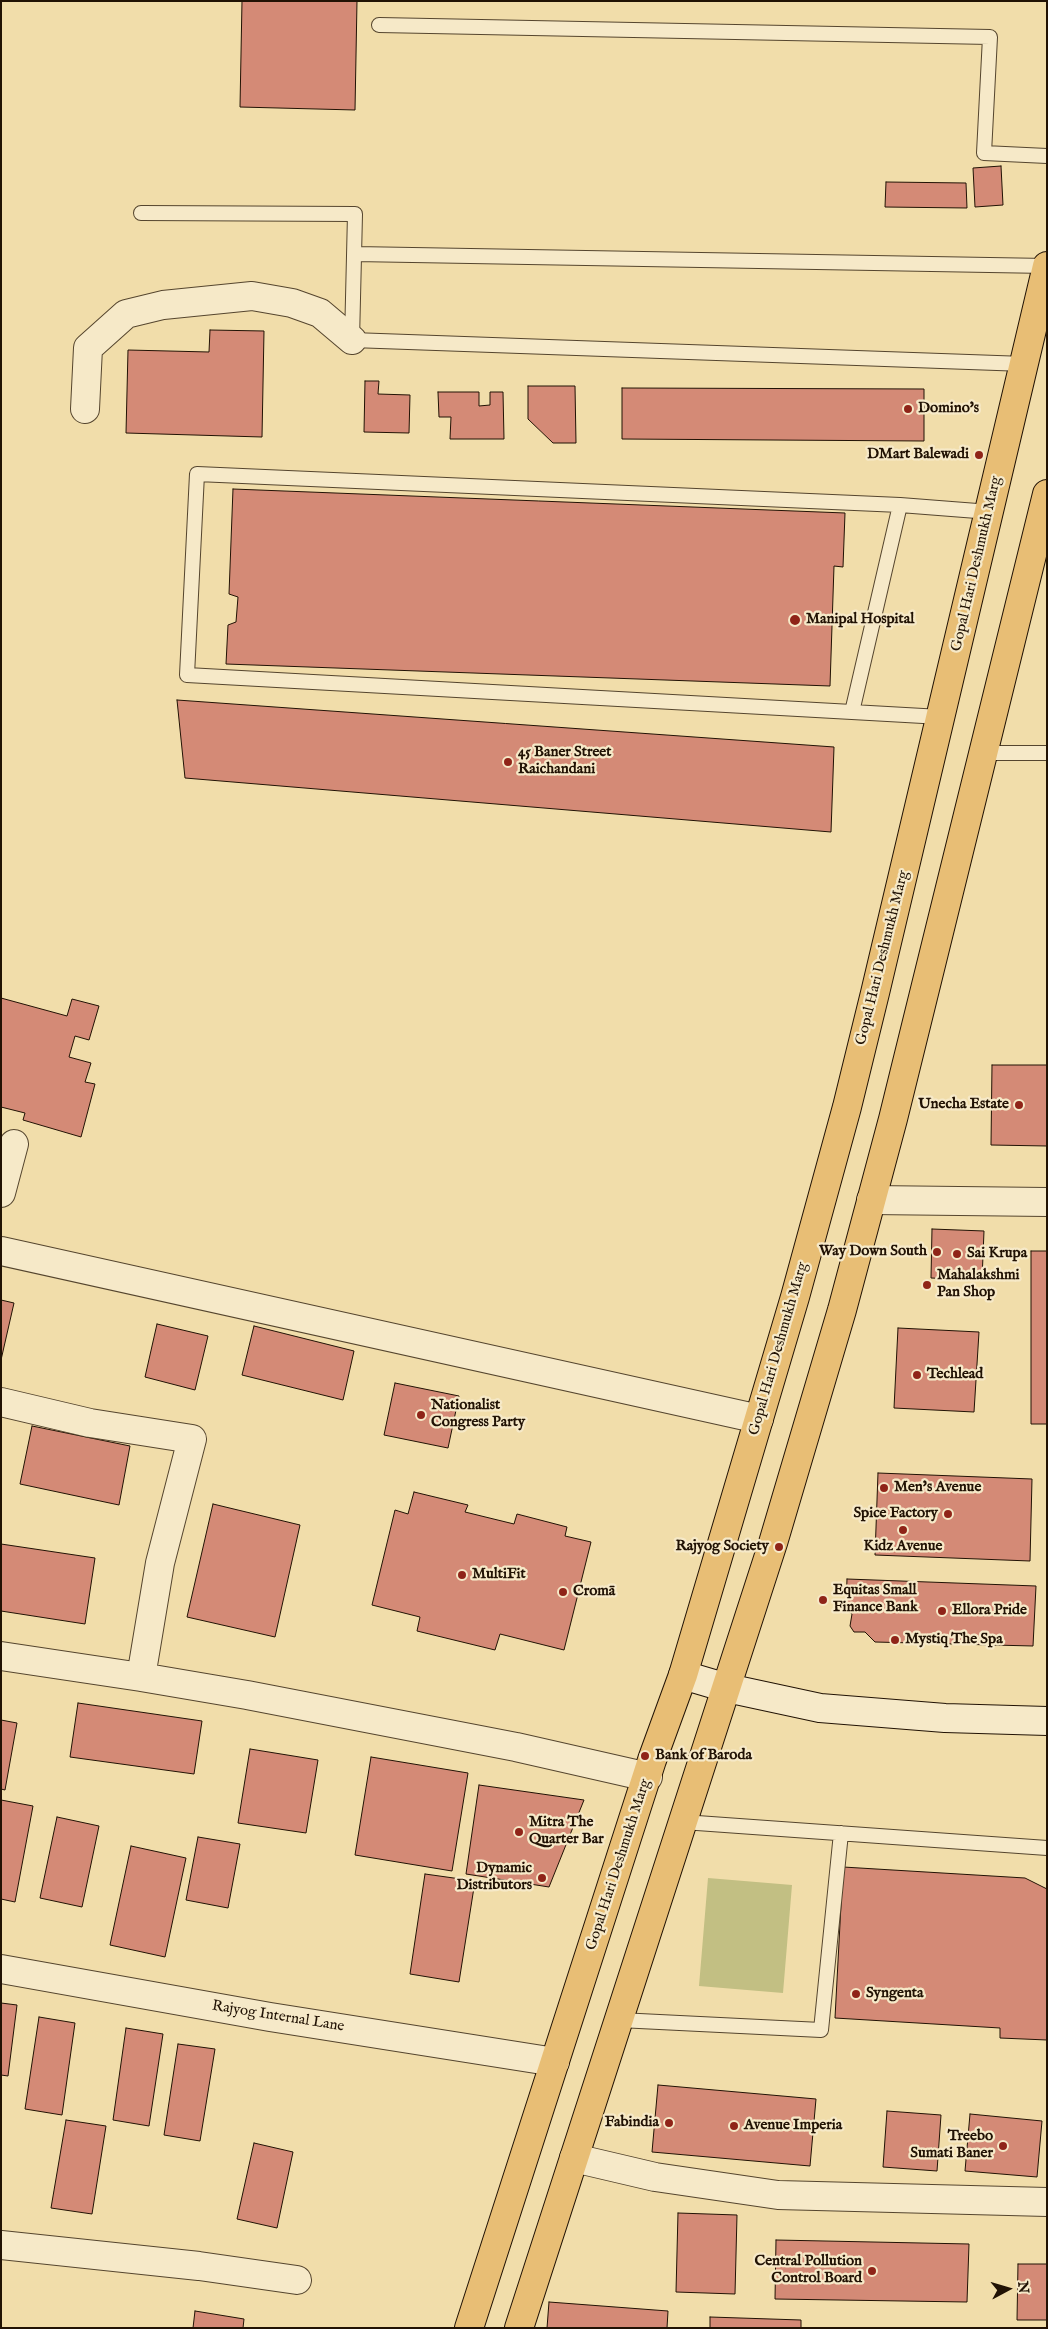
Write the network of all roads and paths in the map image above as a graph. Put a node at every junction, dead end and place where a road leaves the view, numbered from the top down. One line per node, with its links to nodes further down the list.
1 (379, 24): 2 (lane)
2 (1047, 156)
3 (142, 213): 4 (lane)
4 (355, 254): 5 (lane); 6 (lane)
5 (1047, 266): 7 (main road, Gopal Hari Deshmukh Marg)
6 (352, 340): 7 (lane); 8 (street)
7 (1025, 364): 11 (main road, Gopal Hari Deshmukh Marg)
8 (85, 409)
9 (1046, 503): 14 (main road)
10 (900, 505): 11 (lane); 12 (lane); 12 (lane)
11 (990, 512): 13 (main road, Gopal Hari Deshmukh Marg)
12 (852, 712): 13 (lane)
13 (941, 717): 22 (main road, Gopal Hari Deshmukh Marg)
14 (983, 753): 15 (lane); 18 (main road)
15 (1047, 753)
16 (14, 1144): 17 (street)
17 (1, 1193)
18 (871, 1200): 19 (street); 26 (main road)
19 (1047, 1202)
20 (1, 1251): 22 (street)
21 (1, 1402): 25 (street)
22 (759, 1419): 24 (main road, Gopal Hari Deshmukh Marg)
23 (1, 1656): 25 (street)
24 (683, 1675): 26 (street); 28 (main road, Gopal Hari Deshmukh Marg)
25 (141, 1678): 28 (street)
26 (727, 1688): 27 (street); 29 (main road)
27 (1047, 1721)
28 (648, 1777): 34 (main road, Gopal Hari Deshmukh Marg)
29 (684, 1822): 30 (lane); 33 (main road)
30 (841, 1833): 31 (lane); 33 (lane)
31 (1047, 1848)
32 (1, 1969): 34 (street, Rajyog Internal Lane)
33 (619, 2020): 35 (main road)
34 (555, 2062): 39 (main road, Gopal Hari Deshmukh Marg)
35 (574, 2158): 36 (street); 40 (main road)
36 (1047, 2202)
37 (1, 2245): 38 (street)
38 (297, 2280)
39 (469, 2328)
40 (519, 2328)

